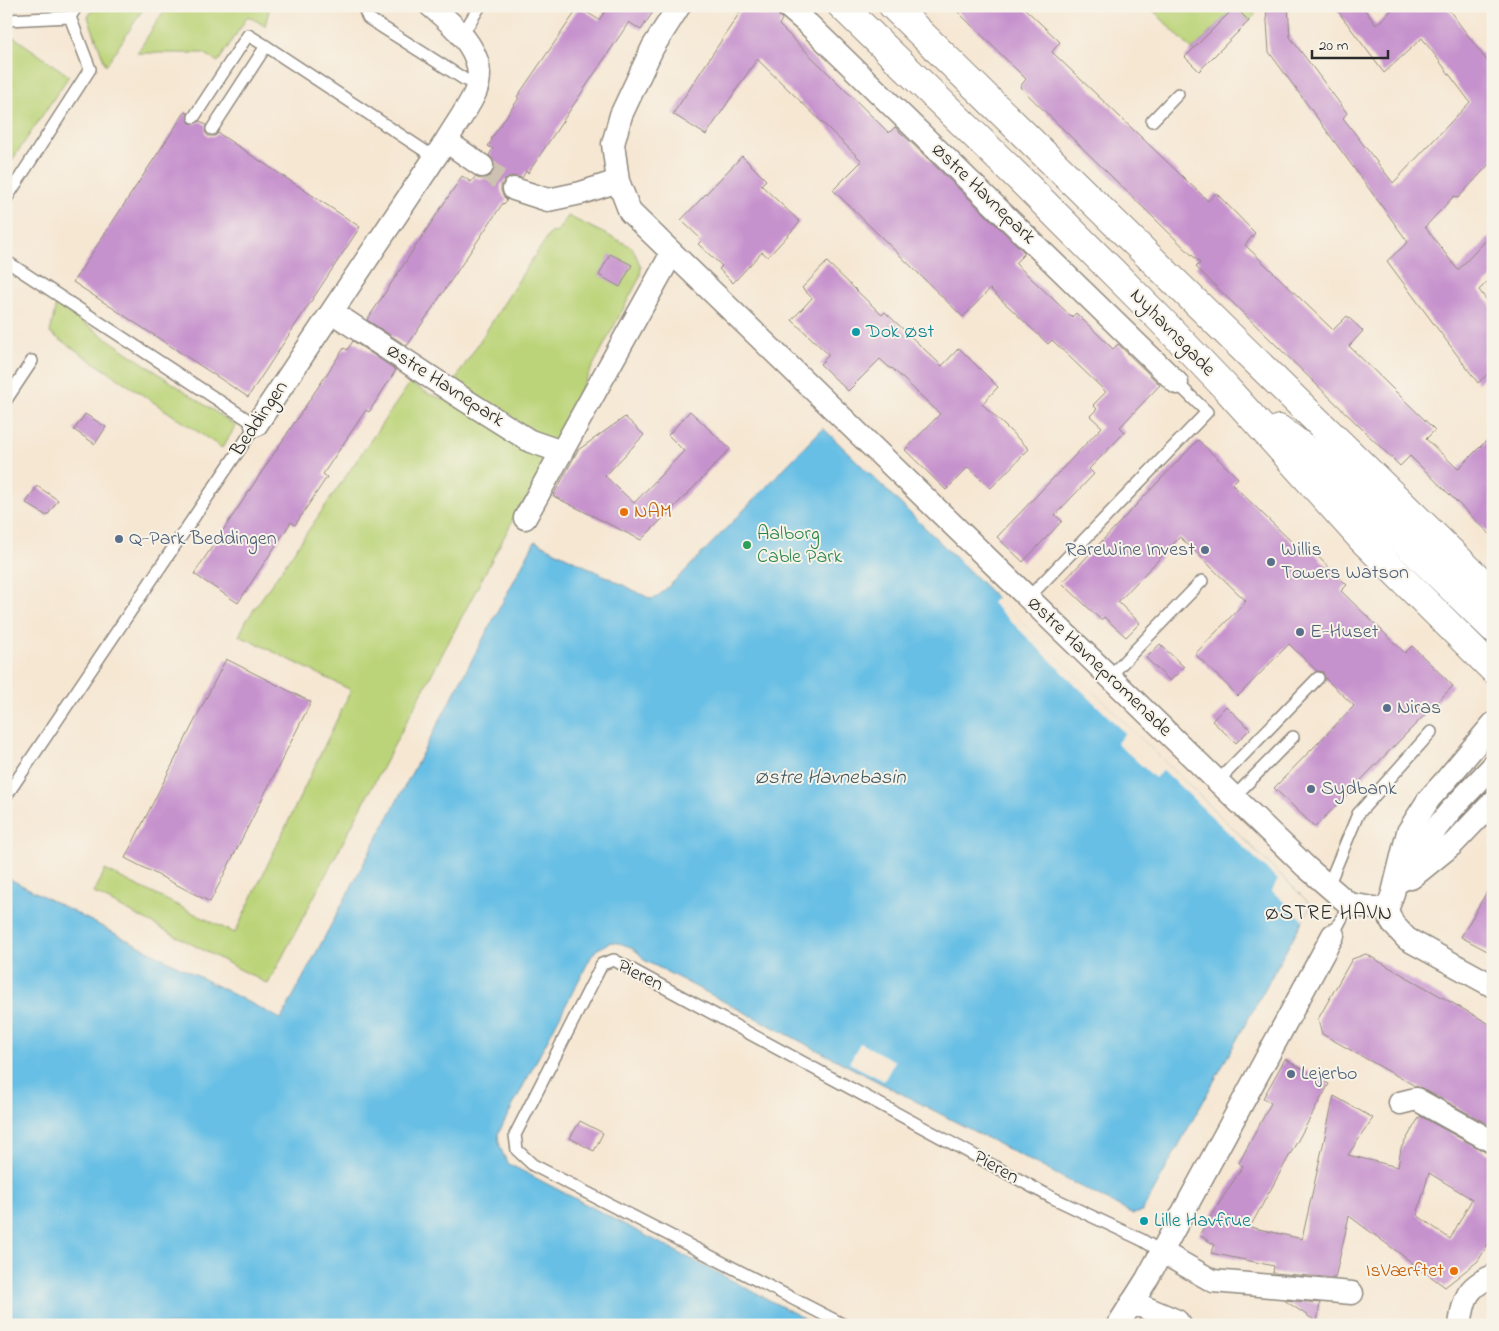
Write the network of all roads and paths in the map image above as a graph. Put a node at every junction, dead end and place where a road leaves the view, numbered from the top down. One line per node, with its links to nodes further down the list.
1 (77, 6): 9 (lane)
2 (363, 6): 13 (lane)
3 (480, 6): 11 (lane)
4 (679, 6): 20 (street)
5 (787, 6): 27 (street, Østre Havnepark)
6 (842, 6): 28 (street, Nyhavnsgade)
7 (893, 6): 34 (street, Nyhavnsgade)
8 (436, 8): 11 (street, Beddingen)
9 (70, 17): 10 (lane); 22 (lane)
10 (7, 22)
11 (462, 35): 13 (street, Beddingen)
12 (266, 46): 15 (lane); 17 (lane); 18 (lane)
13 (478, 84): 18 (street, Beddingen)
14 (1178, 94): 16 (lane)
15 (194, 117)
16 (1152, 121)
17 (212, 130)
18 (440, 149): 19 (street); 25 (street, Beddingen)
19 (482, 166)
20 (618, 181): 21 (street); 23 (street)
21 (514, 189)
22 (6, 199)
23 (672, 253): 31 (street); 35 (street, Østre Havnepromenade)
24 (6, 261): 30 (lane)
25 (332, 312): 30 (street, Beddingen); 31 (street, Østre Havnepark)
26 (32, 361): 29 (lane)
27 (1178, 383): 35 (lane)
28 (1226, 388): 36 (street); 37 (street, Nyhavnsgade)
29 (6, 400)
30 (256, 425): 45 (lane, Beddingen)
31 (562, 452): 32 (street)
32 (525, 518)
33 (1202, 582): 38 (lane)
34 (1493, 593)
35 (1028, 598): 38 (street, Østre Havnepromenade)
36 (1493, 628)
37 (1493, 669)
38 (1109, 677): 44 (street, Østre Havnepromenade)
39 (1318, 678): 44 (lane)
40 (1493, 724): 49 (street)
41 (1431, 732): 48 (lane)
42 (1292, 737): 46 (lane)
43 (1491, 768): 49 (street)
44 (1217, 782): 46 (street, Østre Havnepromenade)
45 (6, 796)
46 (1234, 797): 48 (street, Østre Havnepromenade)
47 (1493, 802): 49 (street)
48 (1328, 886): 50 (street, Østre Havnepromenade)
49 (1390, 902): 50 (street); 52 (street)
50 (1349, 904): 51 (lane)
51 (1332, 935): 55 (street)
52 (1493, 986)
53 (1400, 1103): 54 (street)
54 (1493, 1142)
55 (1162, 1252): 57 (street); 58 (street); 59 (lane, Pieren)
56 (1493, 1276): 62 (street)
57 (1352, 1293)
58 (1132, 1302): 60 (street); 61 (street)
59 (844, 1325)
60 (1118, 1325)
61 (1180, 1325)
62 (1460, 1325)

